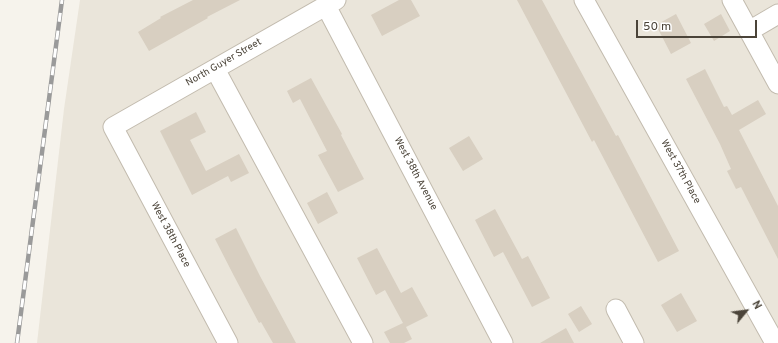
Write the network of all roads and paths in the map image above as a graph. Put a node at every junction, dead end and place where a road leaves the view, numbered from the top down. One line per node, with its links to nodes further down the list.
1 (584, 0): 14 (street, West 37th Place)
2 (732, 0): 5 (street)
3 (331, 3): 6 (street, North Guyer Street); 12 (street, West 38th Avenue)
4 (778, 14): 5 (street)
5 (749, 31): 7 (street)
6 (215, 68): 8 (street, North Guyer Street); 11 (street)
7 (778, 84)
8 (113, 127): 10 (street, West 38th Place)
9 (616, 309): 13 (street)
10 (228, 343)
11 (363, 343)
12 (503, 343)
13 (634, 343)
14 (775, 343)

